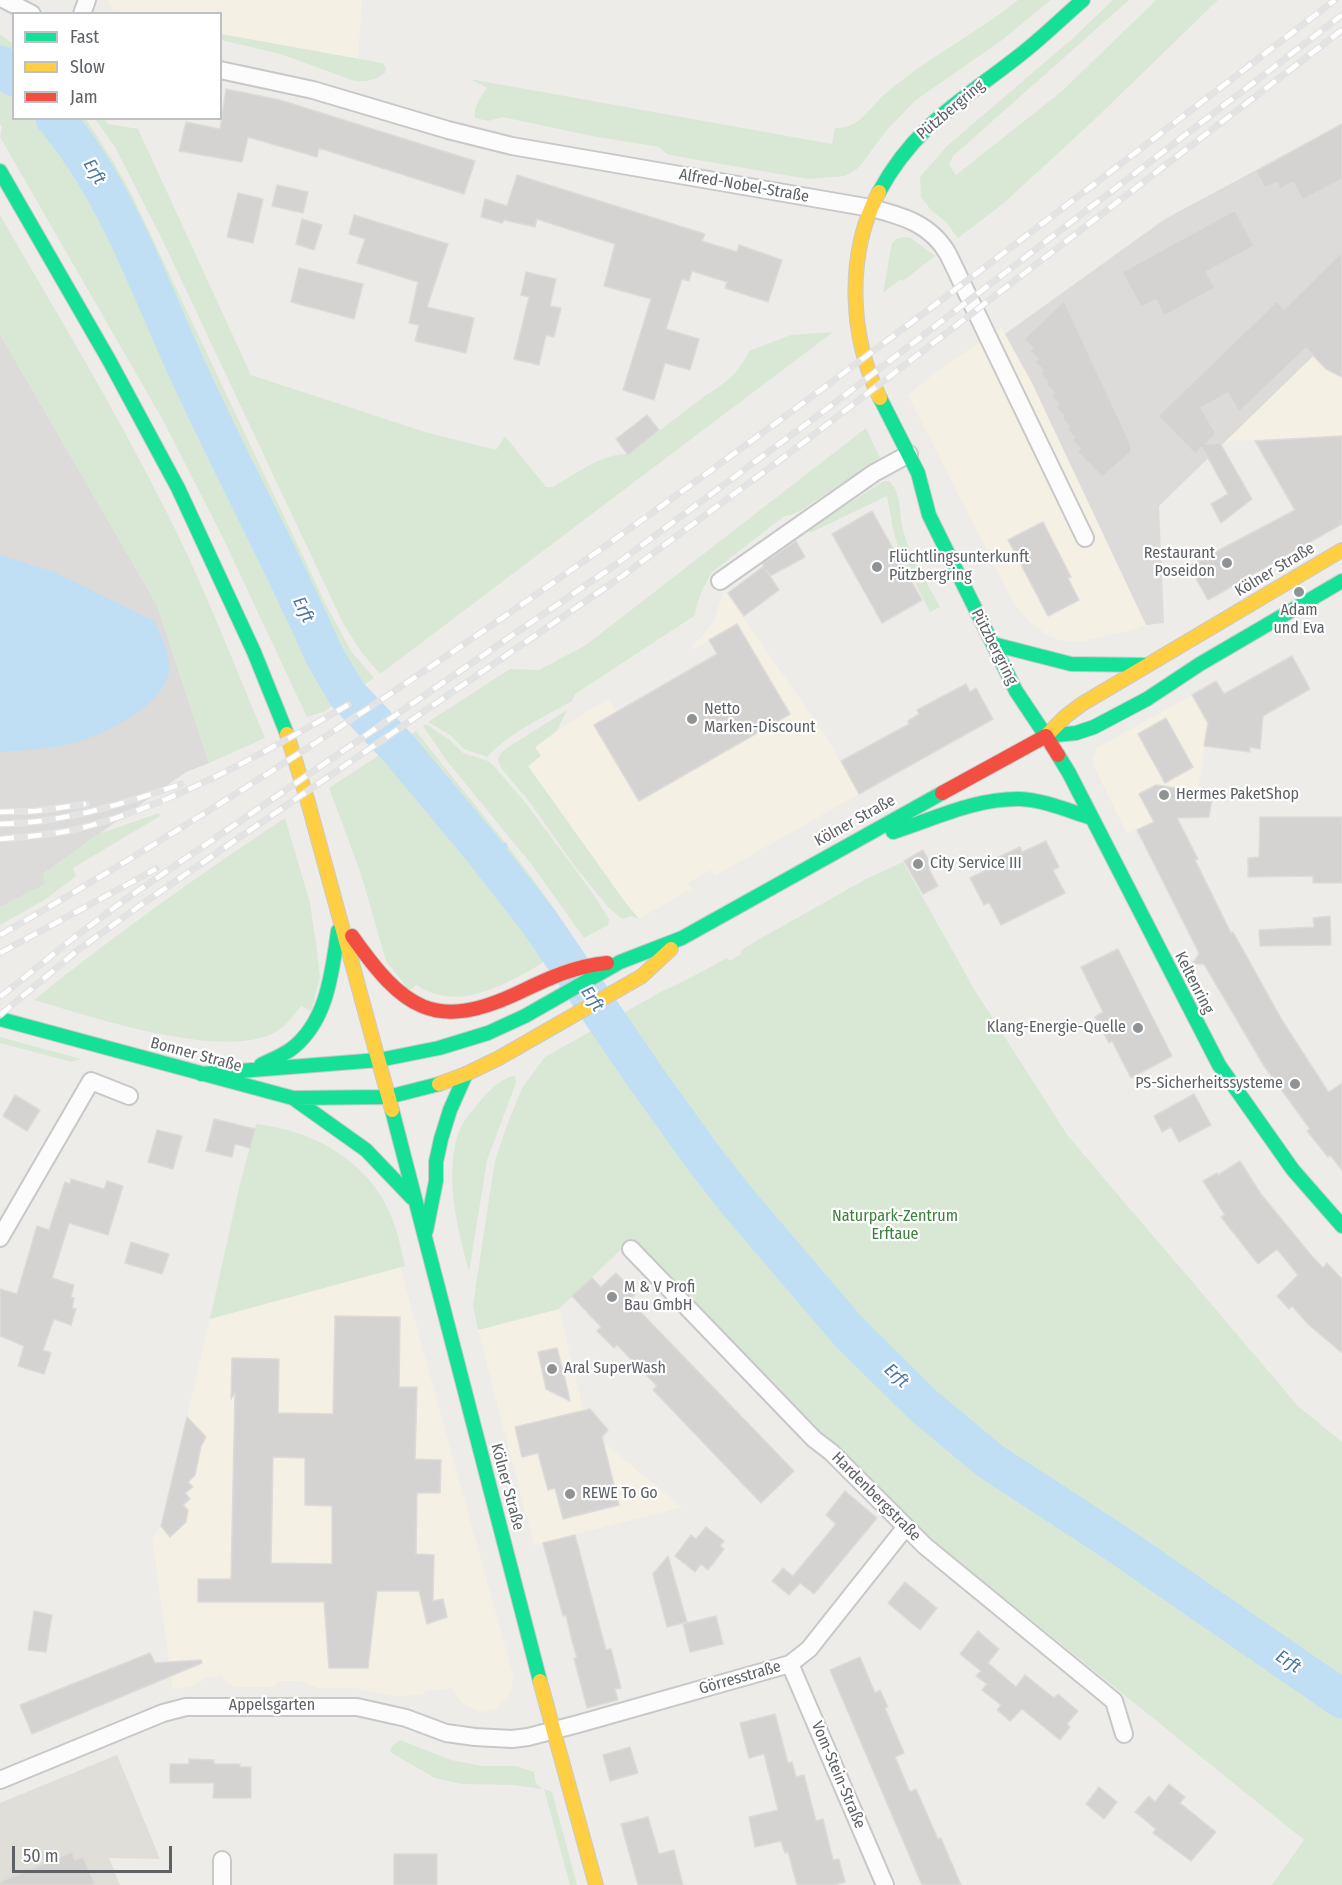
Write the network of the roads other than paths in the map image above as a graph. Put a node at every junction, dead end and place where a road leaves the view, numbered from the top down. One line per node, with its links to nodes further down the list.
1 (5, 0): 3 (street)
2 (1083, 0): 6 (main road, Pützbergring)
3 (28, 12)
4 (222, 70): 6 (street, Alfred-Nobel-Straße)
5 (0, 171): 17 (main road)
6 (871, 208): 7 (main road, Pützbergring); 8 (street, Alfred-Nobel-Straße)
7 (909, 454): 10 (street); 12 (main road, Pützbergring)
8 (1084, 538)
9 (1342, 550): 13 (main road, Kölner Straße)
10 (720, 581)
11 (1342, 581): 14 (main road, Kölner Straße)
12 (993, 644): 13 (main road); 14 (main road, Pützbergring)
13 (1147, 665): 14 (main road, Kölner Straße)
14 (1046, 736): 15 (main road, Keltenring); 16 (main road, Kölner Straße)
15 (1092, 818): 16 (main road); 29 (main road, Keltenring)
16 (844, 846): 18 (main road, Kölner Straße)
17 (339, 917): 19 (main road); 21 (main road); 22 (main road)
18 (682, 938): 19 (main road, Kölner Straße); 24 (main road, Kölner Straße)
19 (625, 960): 21 (main road, Kölner Straße)
20 (0, 1018): 23 (main road, Bonner Straße)
21 (379, 1060): 22 (main road, Kölner Straße); 26 (main road, Kölner Straße)
22 (254, 1069): 23 (main road, Kölner Straße)
23 (201, 1074): 27 (main road, Bonner Straße)
24 (466, 1074): 26 (main road, Kölner Straße); 31 (main road)
25 (129, 1096): 30 (street)
26 (388, 1097): 27 (main road, Bonner Straße); 28 (main road, Kölner Straße)
27 (293, 1098): 28 (main road)
28 (415, 1201): 31 (main road, Kölner Straße)
29 (1342, 1226)
30 (0, 1238)
31 (425, 1239): 35 (main road, Kölner Straße)
32 (631, 1249): 33 (street, Hardenbergstraße)
33 (905, 1528): 34 (street, Görresstraße); 36 (street, Hardenbergstraße)
34 (790, 1664): 35 (street, Görresstraße); 41 (street, Vom-Stein-Straße)
35 (553, 1731): 37 (street, Appelsgarten); 40 (main road, Kölner Straße)
36 (1124, 1734)
37 (0, 1780)
38 (222, 1860): 39 (street)
39 (222, 1885)
40 (596, 1885)
41 (885, 1885)

